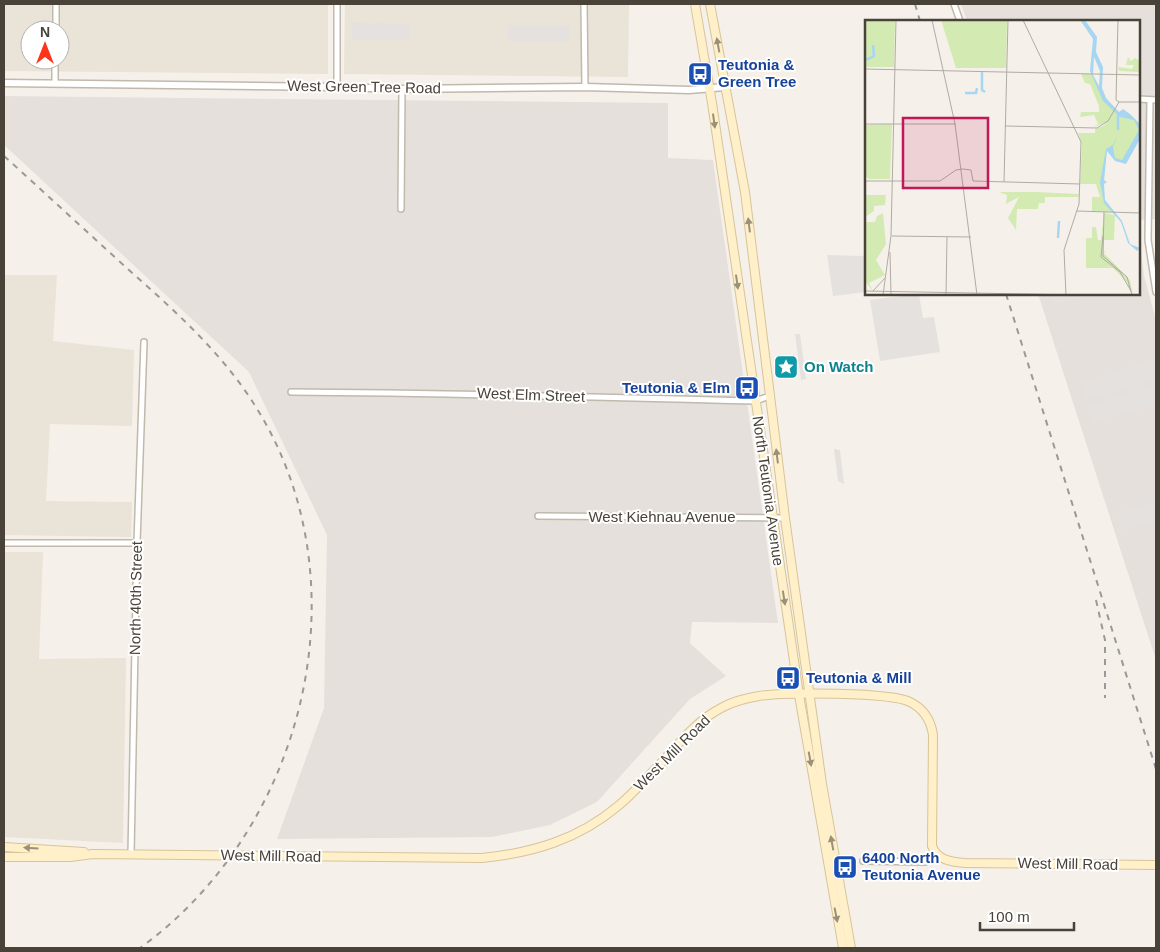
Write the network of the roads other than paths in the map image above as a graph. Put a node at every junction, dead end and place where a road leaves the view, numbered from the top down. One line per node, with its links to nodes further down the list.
1 (56, 4): 7 (street)
2 (337, 4): 13 (street)
3 (584, 4): 14 (street)
4 (695, 4): 15 (main road, North Teutonia Avenue)
5 (710, 4): 12 (main road, North Teutonia Avenue, one-way to 5)
6 (954, 4): 8 (street)
7 (56, 20)
8 (960, 20)
9 (55, 70): 11 (street)
10 (4, 83): 11 (street, West Green Tree Road)
11 (55, 83): 13 (street, West Green Tree Road)
12 (725, 86): 15 (street, West Green Tree Road); 23 (main road, North Teutonia Avenue, one-way to 12)
13 (337, 87): 16 (street, West Green Tree Road)
14 (585, 88): 15 (street, West Green Tree Road); 16 (street, West Green Tree Road)
15 (710, 88): 24 (main road, North Teutonia Avenue, one-way to 24)
16 (402, 89): 19 (street)
17 (1140, 100): 18 (street)
18 (1153, 100): 20 (street)
19 (400, 210)
20 (1156, 292)
21 (144, 342): 29 (street, North 40th Street)
22 (291, 392): 24 (street, West Elm Street)
23 (770, 396): 24 (street, West Elm Street); 27 (main road, North Teutonia Avenue, one-way to 23)
24 (754, 401): 26 (main road, North Teutonia Avenue)
25 (538, 516): 26 (street, West Kiehnau Avenue)
26 (772, 518): 27 (street, West Kiehnau Avenue); 30 (main road, North Teutonia Avenue, one-way to 30)
27 (785, 518): 31 (main road, North Teutonia Avenue)
28 (4, 544): 29 (street)
29 (137, 544): 34 (street, North 40th Street)
30 (798, 695): 31 (main road, West Mill Road); 34 (main road, West Mill Road); 39 (main road, North Teutonia Avenue, one-way to 39)
31 (810, 695): 36 (main road, West Mill Road); 40 (main road, North Teutonia Avenue, one-way to 31)
32 (4, 847): 33 (main road, West Mill Road, one-way to 32)
33 (94, 854): 34 (main road, West Mill Road); 35 (main road, West Mill Road)
34 (132, 854)
35 (4, 856)
36 (938, 856): 37 (street); 38 (main road, West Mill Road)
37 (864, 861)
38 (1156, 865)
39 (843, 948)
40 (851, 948)

